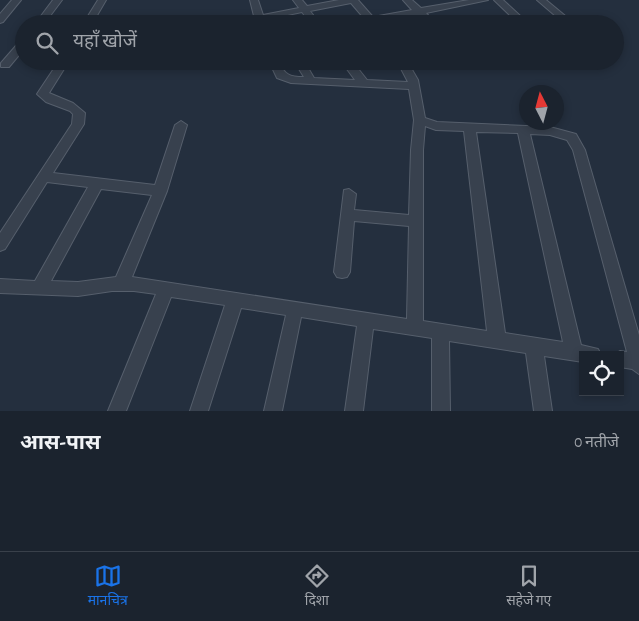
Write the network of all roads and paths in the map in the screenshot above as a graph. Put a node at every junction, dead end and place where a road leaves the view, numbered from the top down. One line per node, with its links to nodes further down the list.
1 (17, 0): 24 (street)
2 (58, 0): 14 (street)
3 (102, 0): 15 (street)
4 (254, 0): 16 (street)
5 (297, 0): 12 (street)
6 (353, 0): 12 (street); 19 (street)
7 (407, 0): 13 (street)
8 (484, 0): 11 (street)
9 (498, 0): 22 (street)
10 (541, 0): 23 (street)
11 (454, 2): 13 (street)
12 (304, 9): 17 (street); 18 (street)
13 (418, 12): 20 (street); 21 (street)
14 (46, 15)
15 (93, 15)
16 (258, 15)
17 (287, 15)
18 (309, 15)
19 (366, 15)
20 (404, 15)
21 (422, 15)
22 (515, 15)
23 (560, 15)
24 (0, 20)
25 (15, 53): 26 (street)
26 (5, 66)
27 (58, 70): 40 (street)
28 (277, 70): 32 (street)
29 (303, 70): 32 (street)
30 (353, 70): 33 (street)
31 (406, 70): 34 (street)
32 (310, 81): 33 (street)
33 (363, 84): 34 (street)
34 (414, 86): 35 (street)
35 (420, 120): 37 (street); 45 (street)
36 (181, 125): 42 (street)
37 (470, 128): 38 (street); 57 (street)
38 (519, 130)
39 (523, 130): 58 (street); 60 (street)
40 (44, 177): 41 (street); 46 (street)
41 (97, 183): 42 (street); 50 (street)
42 (160, 192): 48 (street)
43 (349, 194): 44 (street)
44 (347, 216): 45 (street); 47 (street)
45 (416, 221): 55 (street)
46 (0, 245)
47 (342, 272)
48 (121, 284): 50 (street); 51 (street)
49 (0, 286): 50 (street)
50 (40, 287)
51 (166, 289): 52 (street); 64 (street)
52 (234, 300): 53 (street); 65 (street)
53 (295, 309): 54 (street); 66 (street)
54 (366, 320): 55 (street); 67 (street)
55 (415, 327): 56 (street)
56 (440, 331): 57 (street); 68 (street)
57 (497, 340): 59 (street)
58 (636, 343): 63 (street)
59 (534, 346): 60 (street); 69 (street)
60 (574, 352): 61 (street)
61 (579, 353)
62 (624, 360): 63 (street)
63 (638, 364)
64 (117, 411)
65 (199, 411)
66 (273, 411)
67 (354, 411)
68 (440, 411)
69 (543, 411)

